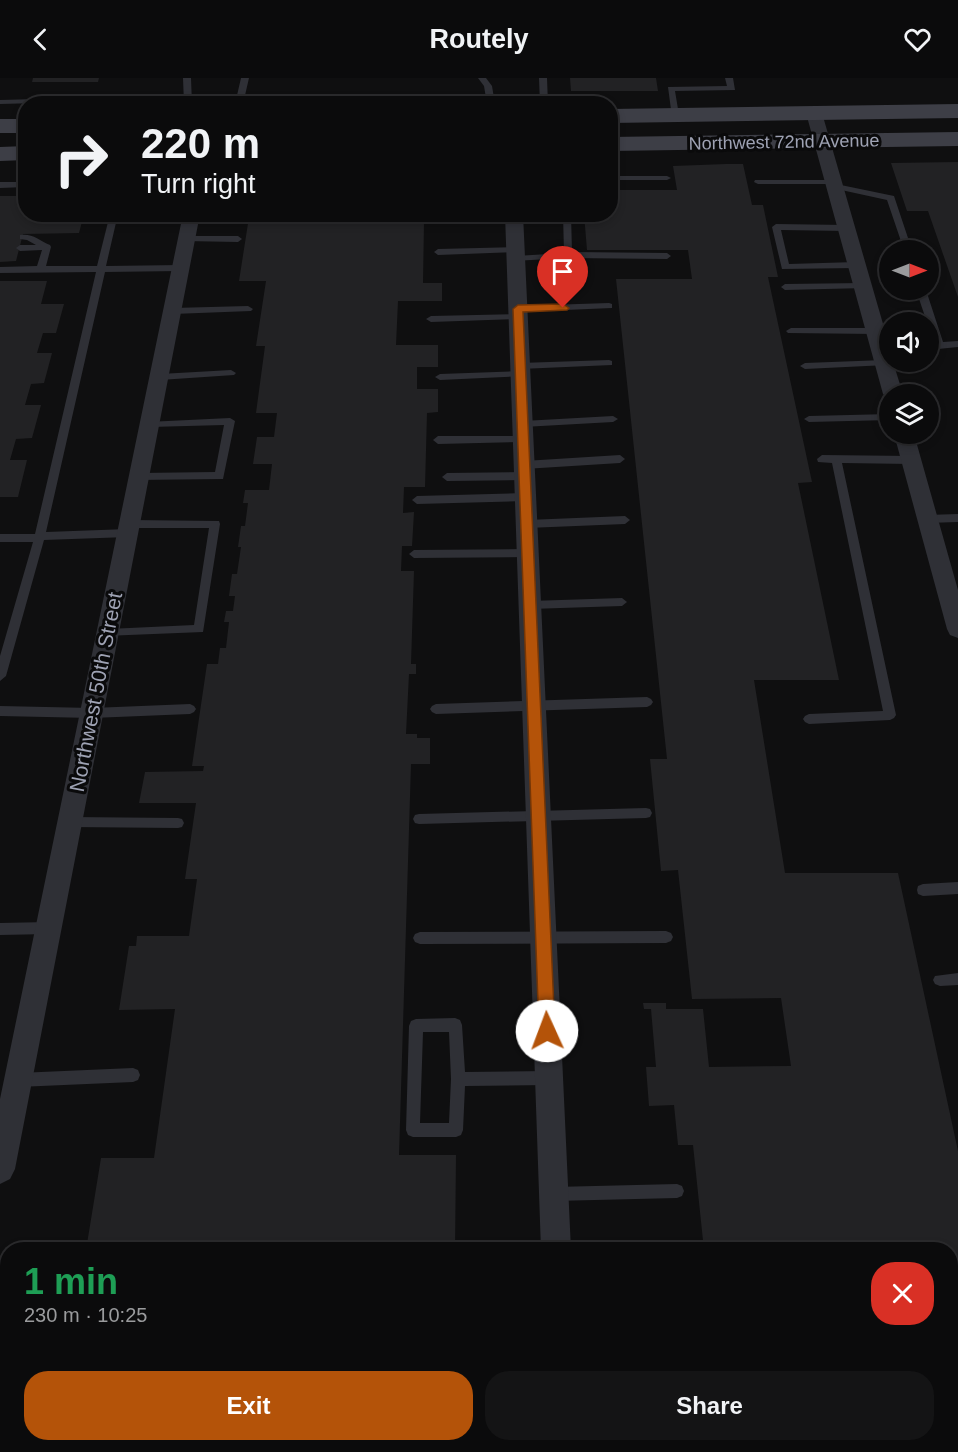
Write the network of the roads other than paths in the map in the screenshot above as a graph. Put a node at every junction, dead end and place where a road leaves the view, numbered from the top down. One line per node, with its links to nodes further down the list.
1 (187, 78): 6 (lane)
2 (244, 78): 7 (lane)
3 (482, 78): 8 (lane)
4 (543, 78): 9 (lane)
5 (729, 78): 14 (lane)
6 (188, 96)
7 (241, 96)
8 (489, 96)
9 (544, 96)
10 (0, 102): 11 (lane)
11 (18, 102)
12 (958, 111): 13 (main road, Northwest 72nd Avenue)
13 (814, 113): 14 (main road, Northwest 72nd Avenue); 19 (street)
14 (675, 115): 15 (main road, Northwest 72nd Avenue)
15 (618, 116)
16 (0, 126): 17 (main road)
17 (18, 126)
18 (958, 139): 19 (main road, Northwest 72nd Avenue)
19 (822, 141): 20 (main road, Northwest 72nd Avenue); 27 (street)
20 (618, 144)
21 (18, 153): 22 (main road)
22 (0, 154)
23 (618, 178): 24 (lane)
24 (667, 178)
25 (758, 182): 27 (lane)
26 (18, 184): 28 (lane)
27 (834, 184): 33 (street); 37 (lane)
28 (0, 185)
29 (112, 222): 46 (lane)
30 (191, 222): 35 (street, Northwest 50th Street)
31 (514, 222): 41 (street)
32 (567, 222): 42 (lane)
33 (846, 228): 44 (street); 44 (lane)
34 (23, 237): 38 (lane)
35 (188, 239): 36 (lane); 45 (street, Northwest 50th Street)
36 (238, 239)
37 (905, 240)
38 (47, 247): 39 (lane); 48 (lane)
39 (20, 248)
40 (438, 252): 41 (lane)
41 (515, 254): 42 (lane); 54 (street)
42 (568, 255): 43 (lane)
43 (667, 256)
44 (856, 265): 49 (street)
45 (181, 268): 46 (lane); 53 (street, Northwest 50th Street)
46 (101, 269): 48 (lane); 88 (lane)
47 (0, 270): 48 (lane)
48 (41, 270)
49 (862, 286): 50 (lane); 57 (street)
50 (785, 287)
51 (609, 306): 54 (lane)
52 (248, 309): 53 (lane)
53 (173, 311): 66 (street, Northwest 50th Street)
54 (518, 313): 55 (lane); 64 (street)
55 (431, 319)
56 (791, 331): 57 (lane)
57 (875, 331): 58 (street)
58 (879, 342)
59 (958, 344): 60 (lane)
60 (939, 346)
61 (879, 359): 63 (lane)
62 (609, 363): 64 (lane)
63 (805, 366)
64 (520, 370): 67 (lane); 72 (street)
65 (231, 373): 66 (lane)
66 (160, 377): 71 (street, Northwest 50th Street)
67 (440, 377)
68 (879, 417): 70 (lane)
69 (613, 419): 72 (lane)
70 (809, 419)
71 (150, 424): 79 (street, Northwest 50th Street); 79 (lane)
72 (523, 432): 73 (lane); 81 (street)
73 (438, 440)
74 (906, 444): 78 (street)
75 (620, 459): 81 (lane)
76 (822, 459): 77 (lane)
77 (836, 459): 78 (lane); 104 (lane)
78 (911, 460): 84 (street)
79 (140, 477): 87 (street, Northwest 50th Street)
80 (447, 477): 81 (lane)
81 (525, 480): 82 (lane); 86 (street)
82 (417, 500)
83 (958, 518): 84 (lane)
84 (927, 519): 92 (street)
85 (625, 520): 86 (lane)
86 (527, 524): 90 (street)
87 (129, 528): 88 (lane); 96 (street, Northwest 50th Street); 96 (lane)
88 (40, 537): 89 (lane); 97 (lane)
89 (0, 538)
90 (527, 553): 91 (lane); 94 (street)
91 (414, 554)
92 (951, 580): 95 (street)
93 (622, 602): 94 (lane)
94 (530, 605): 99 (street)
95 (958, 628)
96 (108, 633): 103 (street, Northwest 50th Street)
97 (0, 676)
98 (647, 702): 99 (lane)
99 (534, 705): 101 (lane); 106 (street)
100 (190, 709): 103 (lane)
101 (436, 709)
102 (0, 711): 103 (lane)
103 (92, 713): 108 (street, Northwest 50th Street)
104 (809, 718)
105 (646, 813): 106 (lane)
106 (538, 817): 107 (lane); 116 (street)
107 (419, 819)
108 (70, 822): 109 (lane); 112 (street, Northwest 50th Street)
109 (178, 823)
110 (958, 888): 111 (lane)
111 (923, 890)
112 (48, 928): 113 (lane); 122 (street, Northwest 50th Street)
113 (0, 929)
114 (666, 936): 116 (lane)
115 (420, 938): 116 (lane)
116 (543, 939): 120 (street)
117 (958, 979): 118 (lane)
118 (940, 980)
119 (133, 1076): 122 (lane)
120 (549, 1078): 121 (lane); 125 (street)
121 (458, 1079): 121 (lane)
122 (18, 1080): 123 (street, Northwest 50th Street)
123 (0, 1169)
124 (677, 1191): 125 (lane)
125 (554, 1194): 126 (street)
126 (556, 1242)

